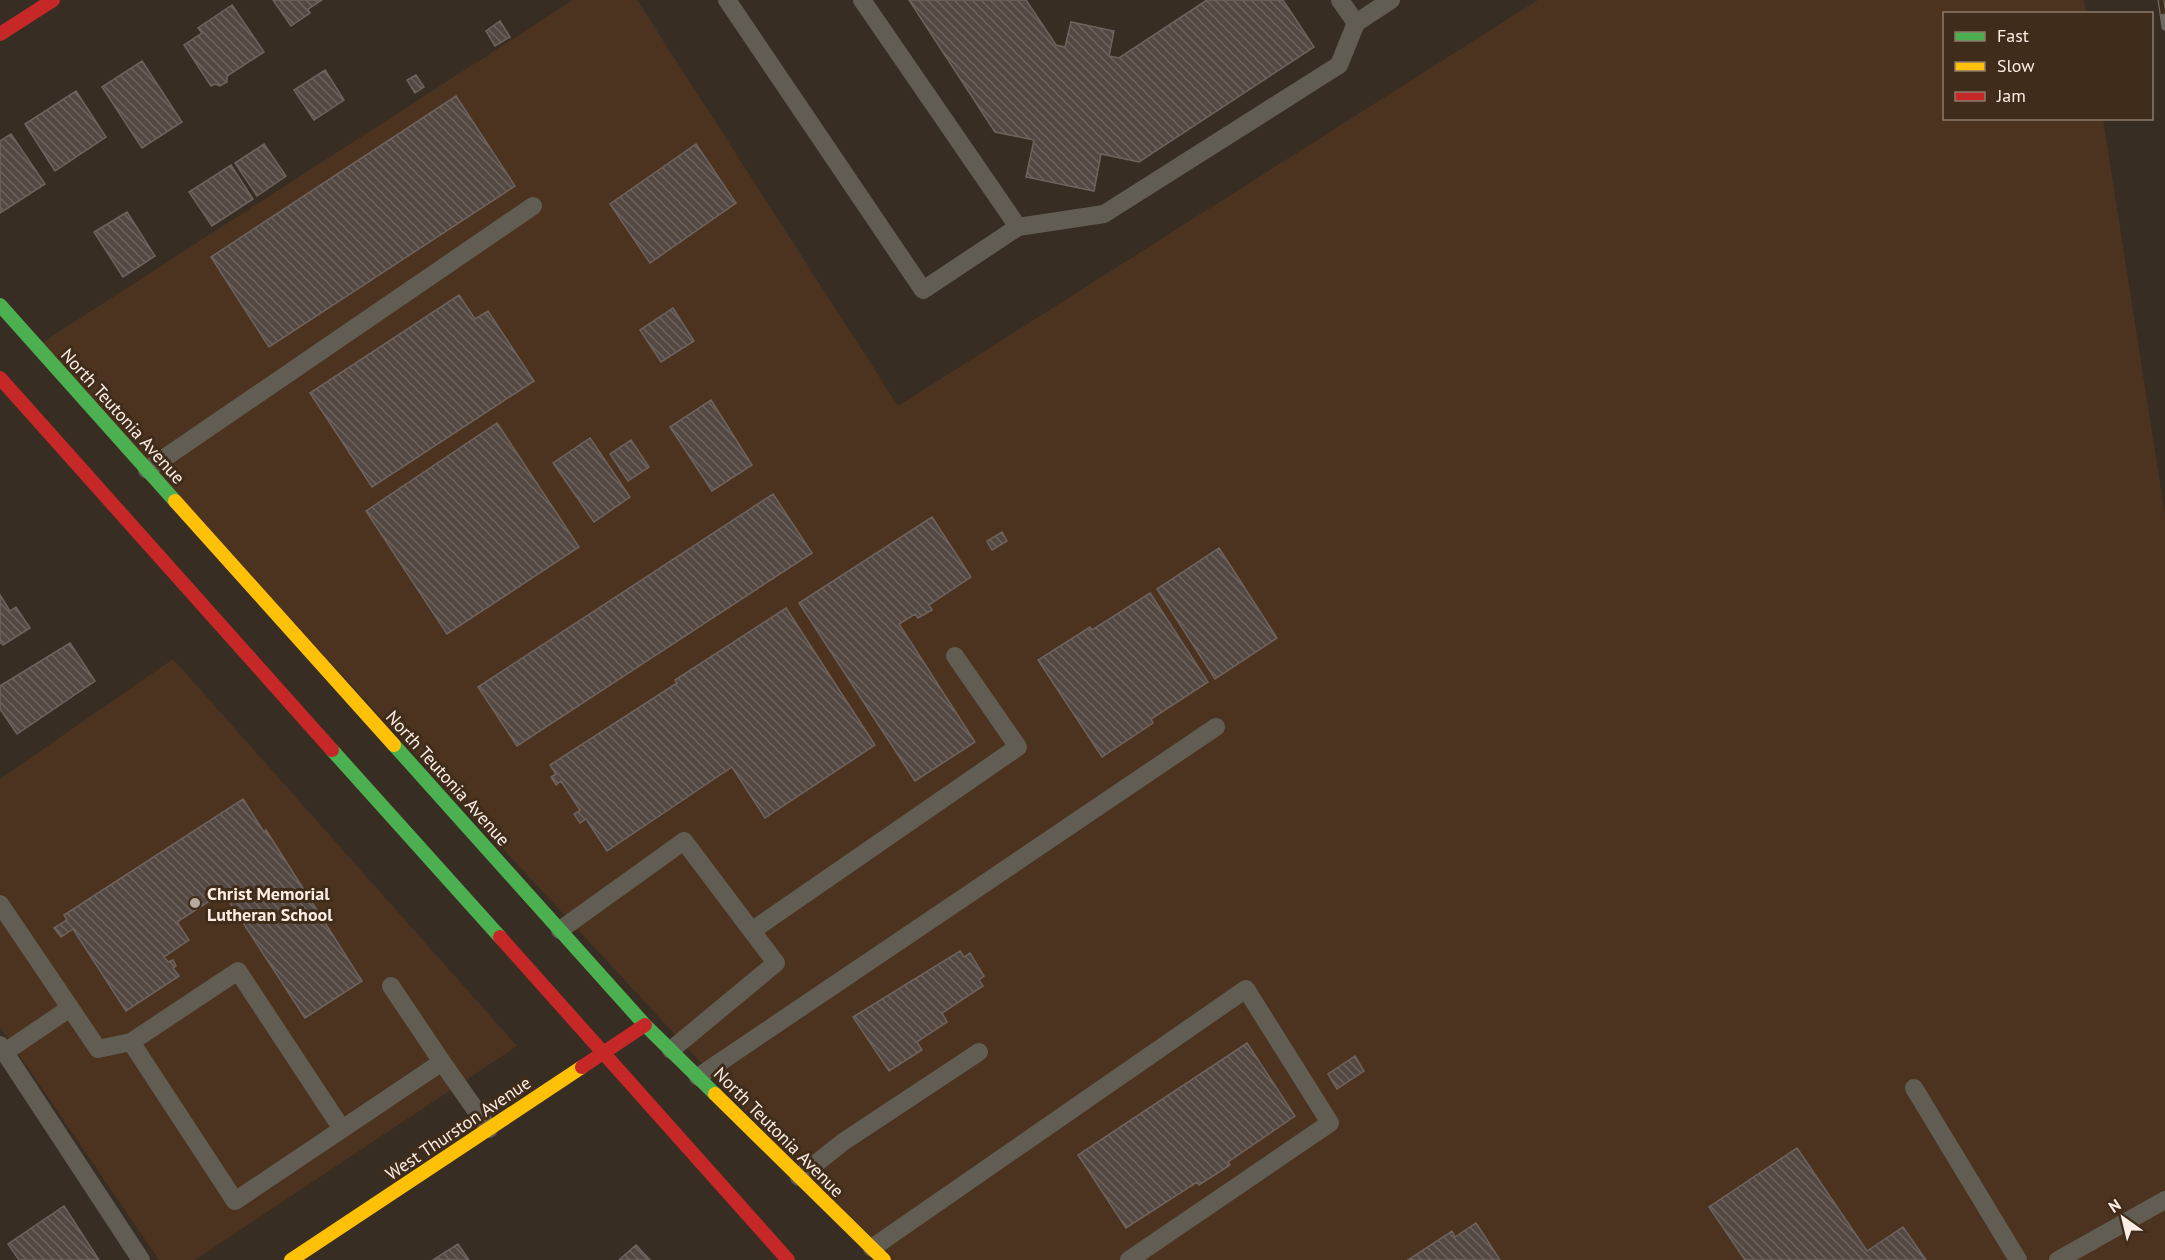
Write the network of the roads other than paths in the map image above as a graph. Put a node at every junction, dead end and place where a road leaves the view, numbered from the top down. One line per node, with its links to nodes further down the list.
1 (53, 0): 7 (main road)
2 (727, 0): 9 (lane)
3 (862, 0): 9 (lane)
4 (1340, 0): 6 (lane)
5 (1391, 0): 6 (lane)
6 (1356, 23): 9 (lane)
7 (0, 34)
8 (533, 206): 12 (lane)
9 (1018, 227)
10 (0, 305): 12 (main road, North Teutonia Avenue)
11 (0, 378): 24 (main road)
12 (147, 470): 16 (main road, North Teutonia Avenue)
13 (956, 656): 17 (lane)
14 (1216, 727): 27 (lane)
15 (0, 904): 19 (lane)
16 (560, 930): 17 (lane); 20 (main road, North Teutonia Avenue)
17 (753, 930): 23 (lane)
18 (391, 987): 26 (lane)
19 (70, 1008): 21 (lane); 22 (lane)
20 (645, 1025): 23 (main road, North Teutonia Avenue); 24 (main road, West Thurston Avenue)
21 (131, 1042): 29 (lane); 29 (lane)
22 (3, 1049): 34 (lane)
23 (670, 1050): 27 (main road, North Teutonia Avenue)
24 (604, 1052): 30 (main road, West Thurston Avenue); 36 (main road)
25 (979, 1052): 31 (lane)
26 (442, 1062): 29 (lane); 30 (lane)
27 (698, 1077): 31 (main road, North Teutonia Avenue)
28 (1914, 1088): 38 (lane)
29 (342, 1129)
30 (489, 1129): 35 (main road, West Thurston Avenue)
31 (799, 1177): 33 (main road, North Teutonia Avenue)
32 (2165, 1200): 39 (lane)
33 (878, 1254): 37 (lane)
34 (141, 1260)
35 (291, 1260)
36 (788, 1260)
37 (1129, 1260)
38 (2018, 1260)
39 (2058, 1260)

